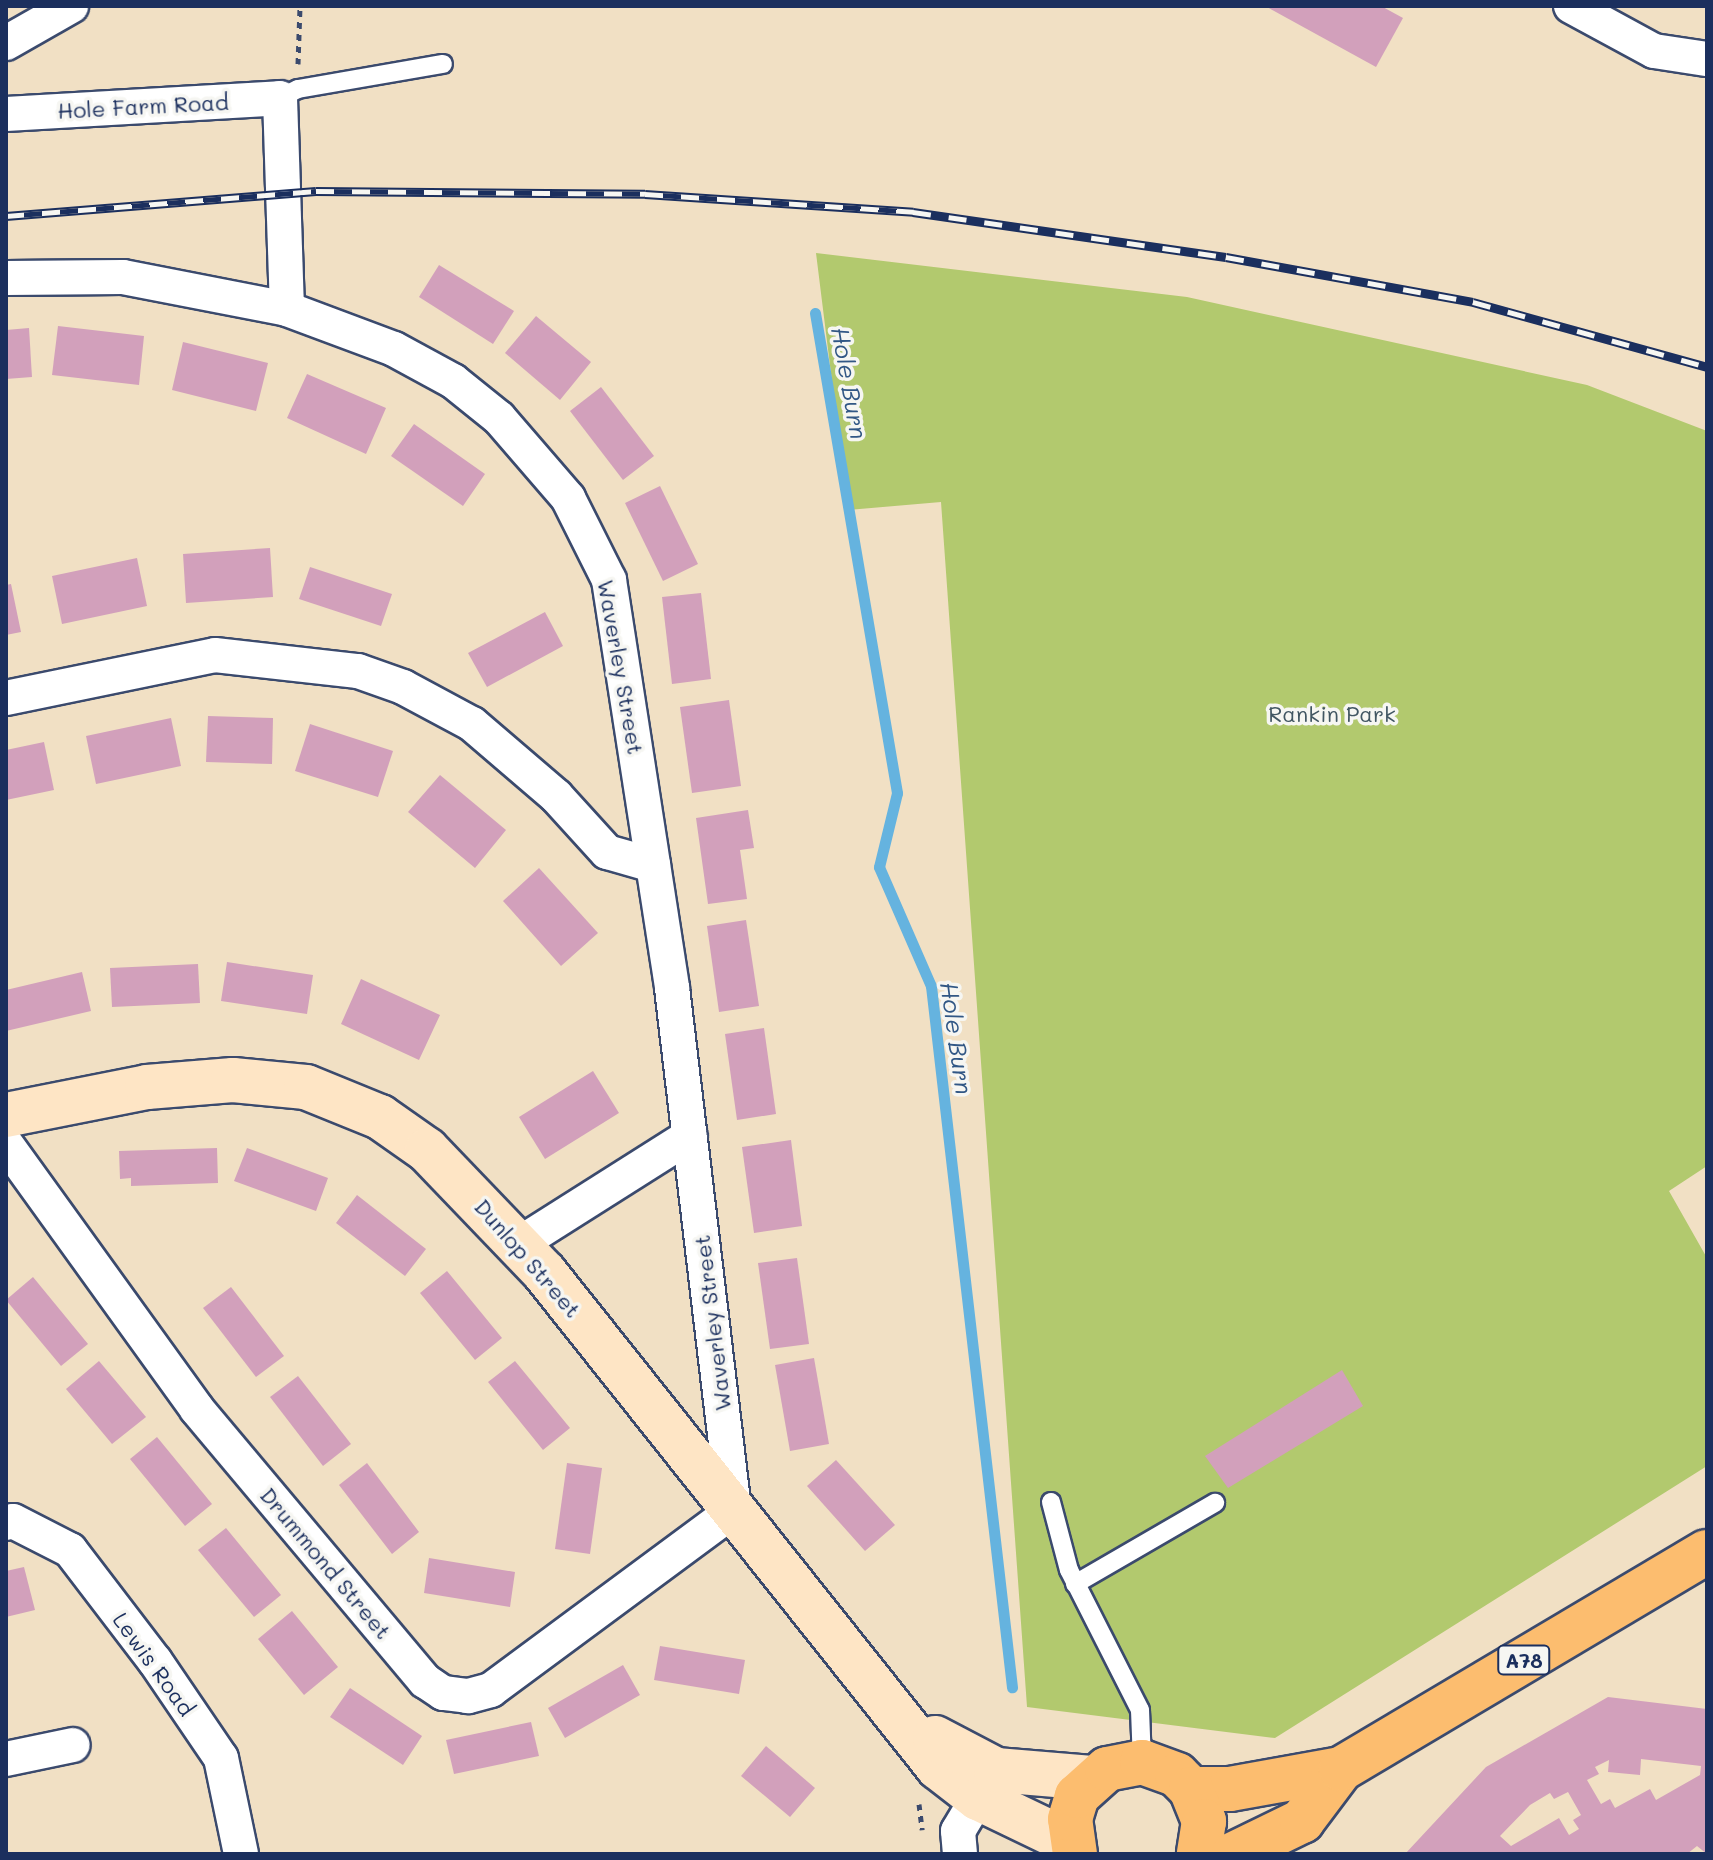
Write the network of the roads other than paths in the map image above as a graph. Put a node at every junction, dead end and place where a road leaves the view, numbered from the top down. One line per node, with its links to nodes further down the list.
1 (71, 6): 3 (street)
2 (1571, 6): 4 (street)
3 (6, 43)
4 (1707, 59)
5 (443, 64): 6 (lane, Hole Farm Road)
6 (289, 94): 7 (street, Hole Farm Road); 9 (street)
7 (6, 114)
8 (6, 278): 9 (street, Waverley Street)
9 (287, 309): 11 (street, Waverley Street)
10 (6, 698): 11 (street)
11 (653, 865): 13 (street, Waverley Street)
12 (6, 1115): 15 (main road, Dunlop Street)
13 (690, 1136): 15 (street); 18 (street, Waverley Street)
14 (6, 1144): 18 (street, Drummond Street)
15 (519, 1244): 18 (main road, Dunlop Street)
16 (1051, 1502): 21 (lane)
17 (1215, 1503): 21 (lane)
18 (734, 1510): 22 (main road, Dunlop Street)
19 (6, 1523): 32 (street, Lewis Road)
20 (1707, 1552): 26 (highway, A78)
21 (1075, 1584): 25 (lane)
22 (898, 1716): 27 (main road, Dunlop Street); 29 (main road, Dunlop Street)
23 (73, 1745): 24 (street)
24 (6, 1759)
25 (1142, 1762): 27 (highway); 28 (highway)
26 (1341, 1769): 28 (highway); 31 (highway, A78)
27 (1092, 1778): 30 (highway)
28 (1191, 1789): 34 (highway)
29 (978, 1798): 30 (main road, Dunlop Street); 33 (street)
30 (1073, 1848)
31 (1247, 1851)
32 (241, 1854)
33 (960, 1854)
34 (1199, 1854)

